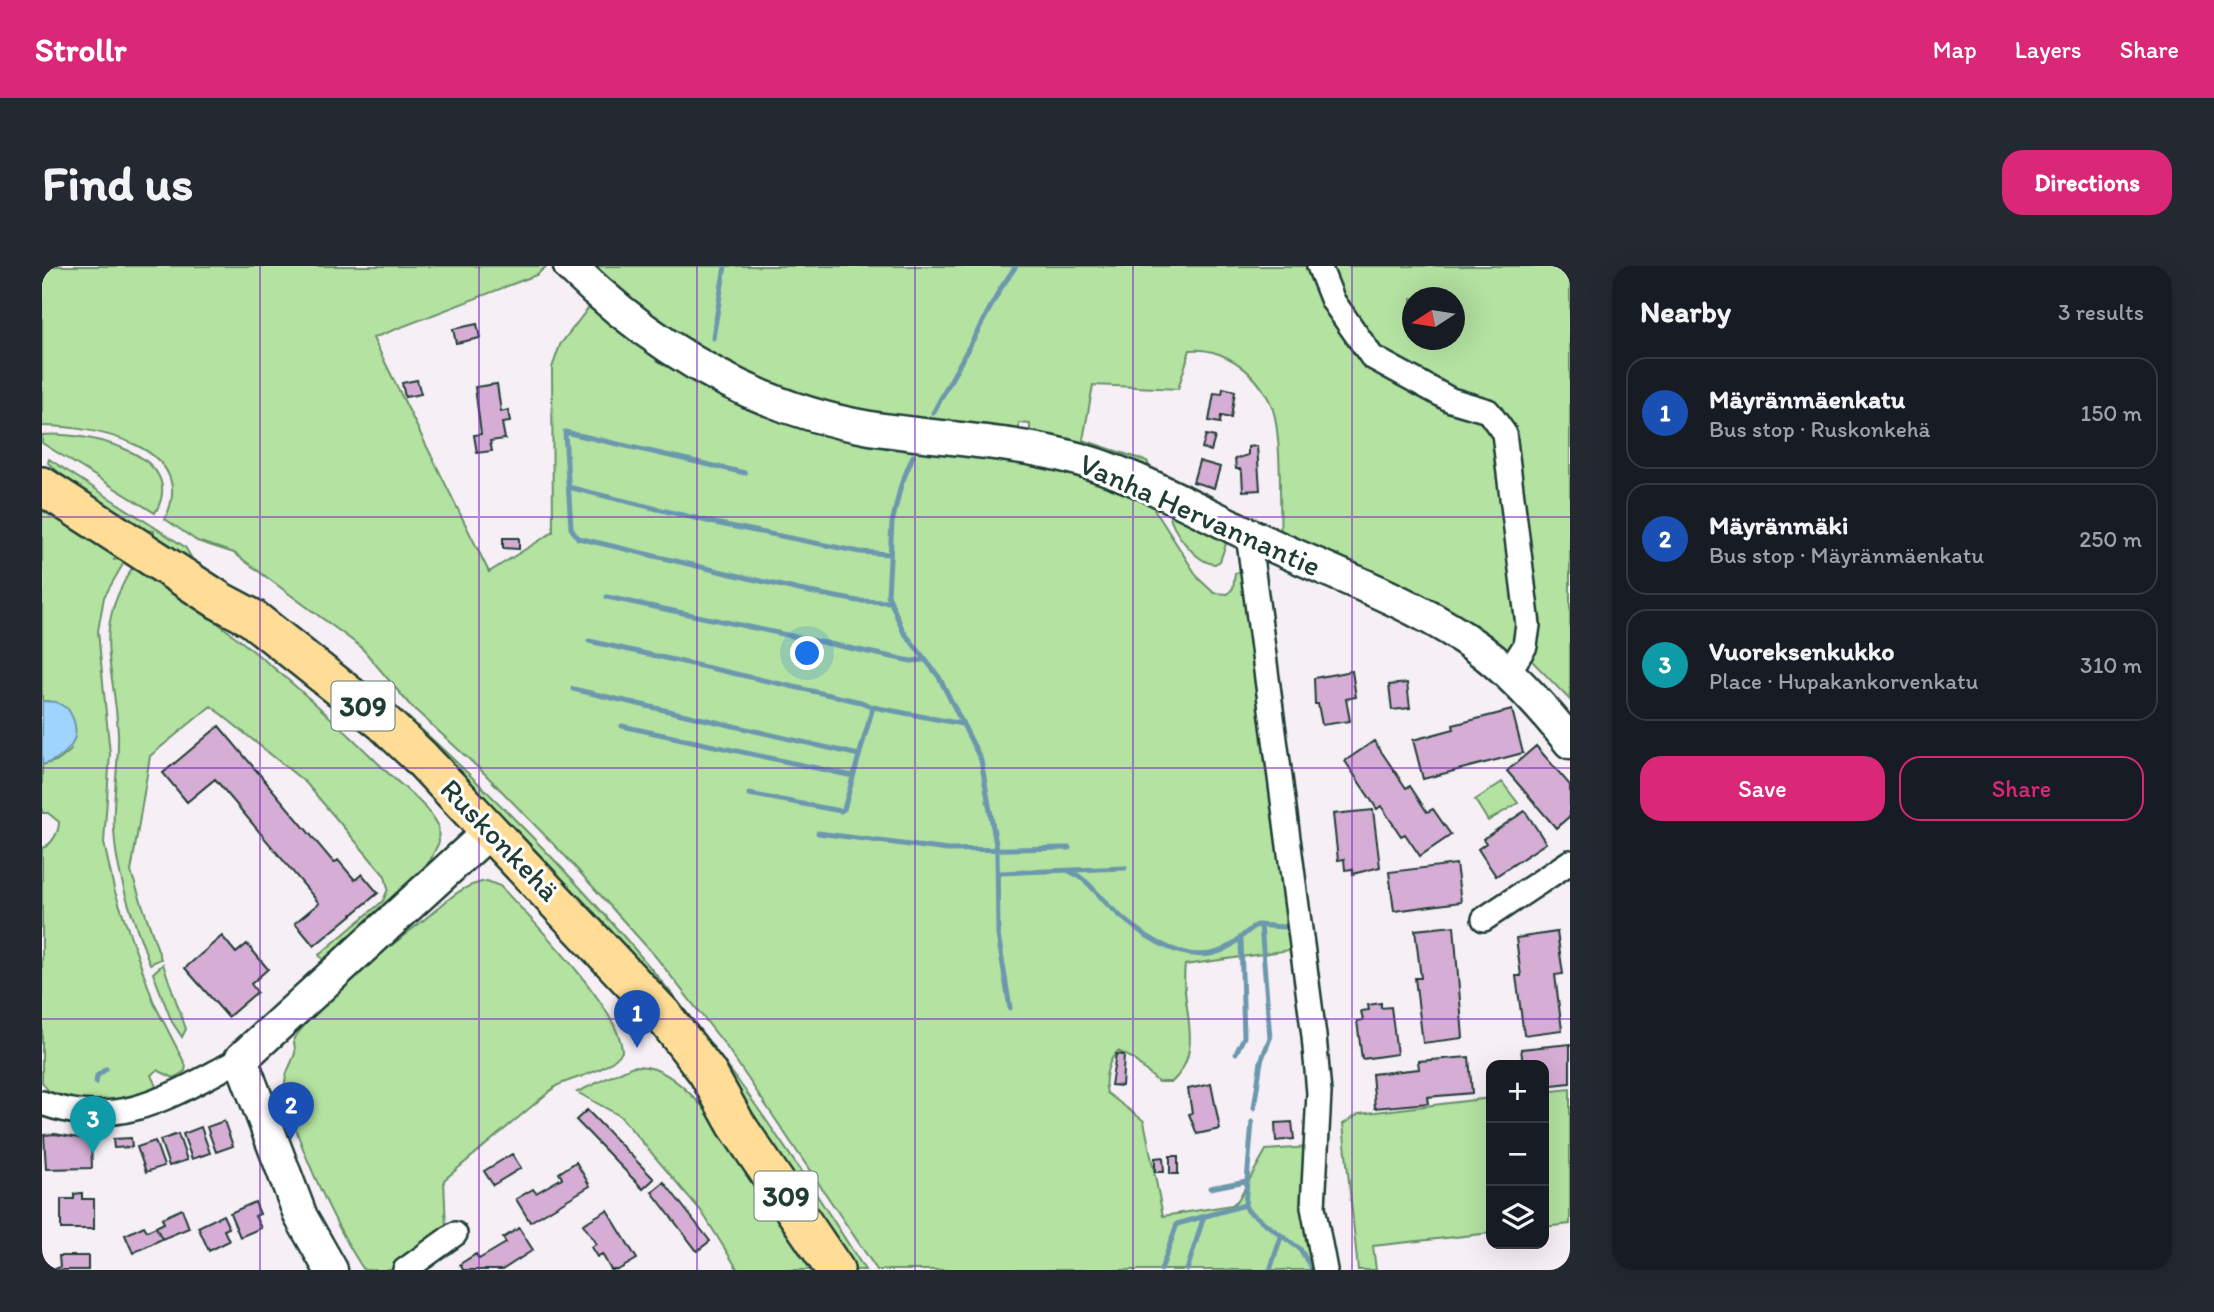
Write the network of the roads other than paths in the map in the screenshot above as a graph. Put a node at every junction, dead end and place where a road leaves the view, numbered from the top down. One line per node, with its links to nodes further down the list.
1 (570, 266): 4 (street, Vanha Hervannantie)
2 (1319, 266): 5 (street)
3 (42, 486): 7 (main road, Ruskonkehä / 309)
4 (1248, 534): 5 (street, Vanha Hervannantie); 16 (street)
5 (1508, 673): 6 (street, Vanha Hervannantie)
6 (1570, 742)
7 (483, 837): 10 (street); 15 (main road, Ruskonkehä / 309)
8 (1570, 862): 9 (street)
9 (1484, 919)
10 (242, 1059): 11 (street); 13 (street)
11 (42, 1103)
12 (455, 1234): 14 (street)
13 (331, 1270)
14 (405, 1270)
15 (835, 1270)
16 (1325, 1270)

